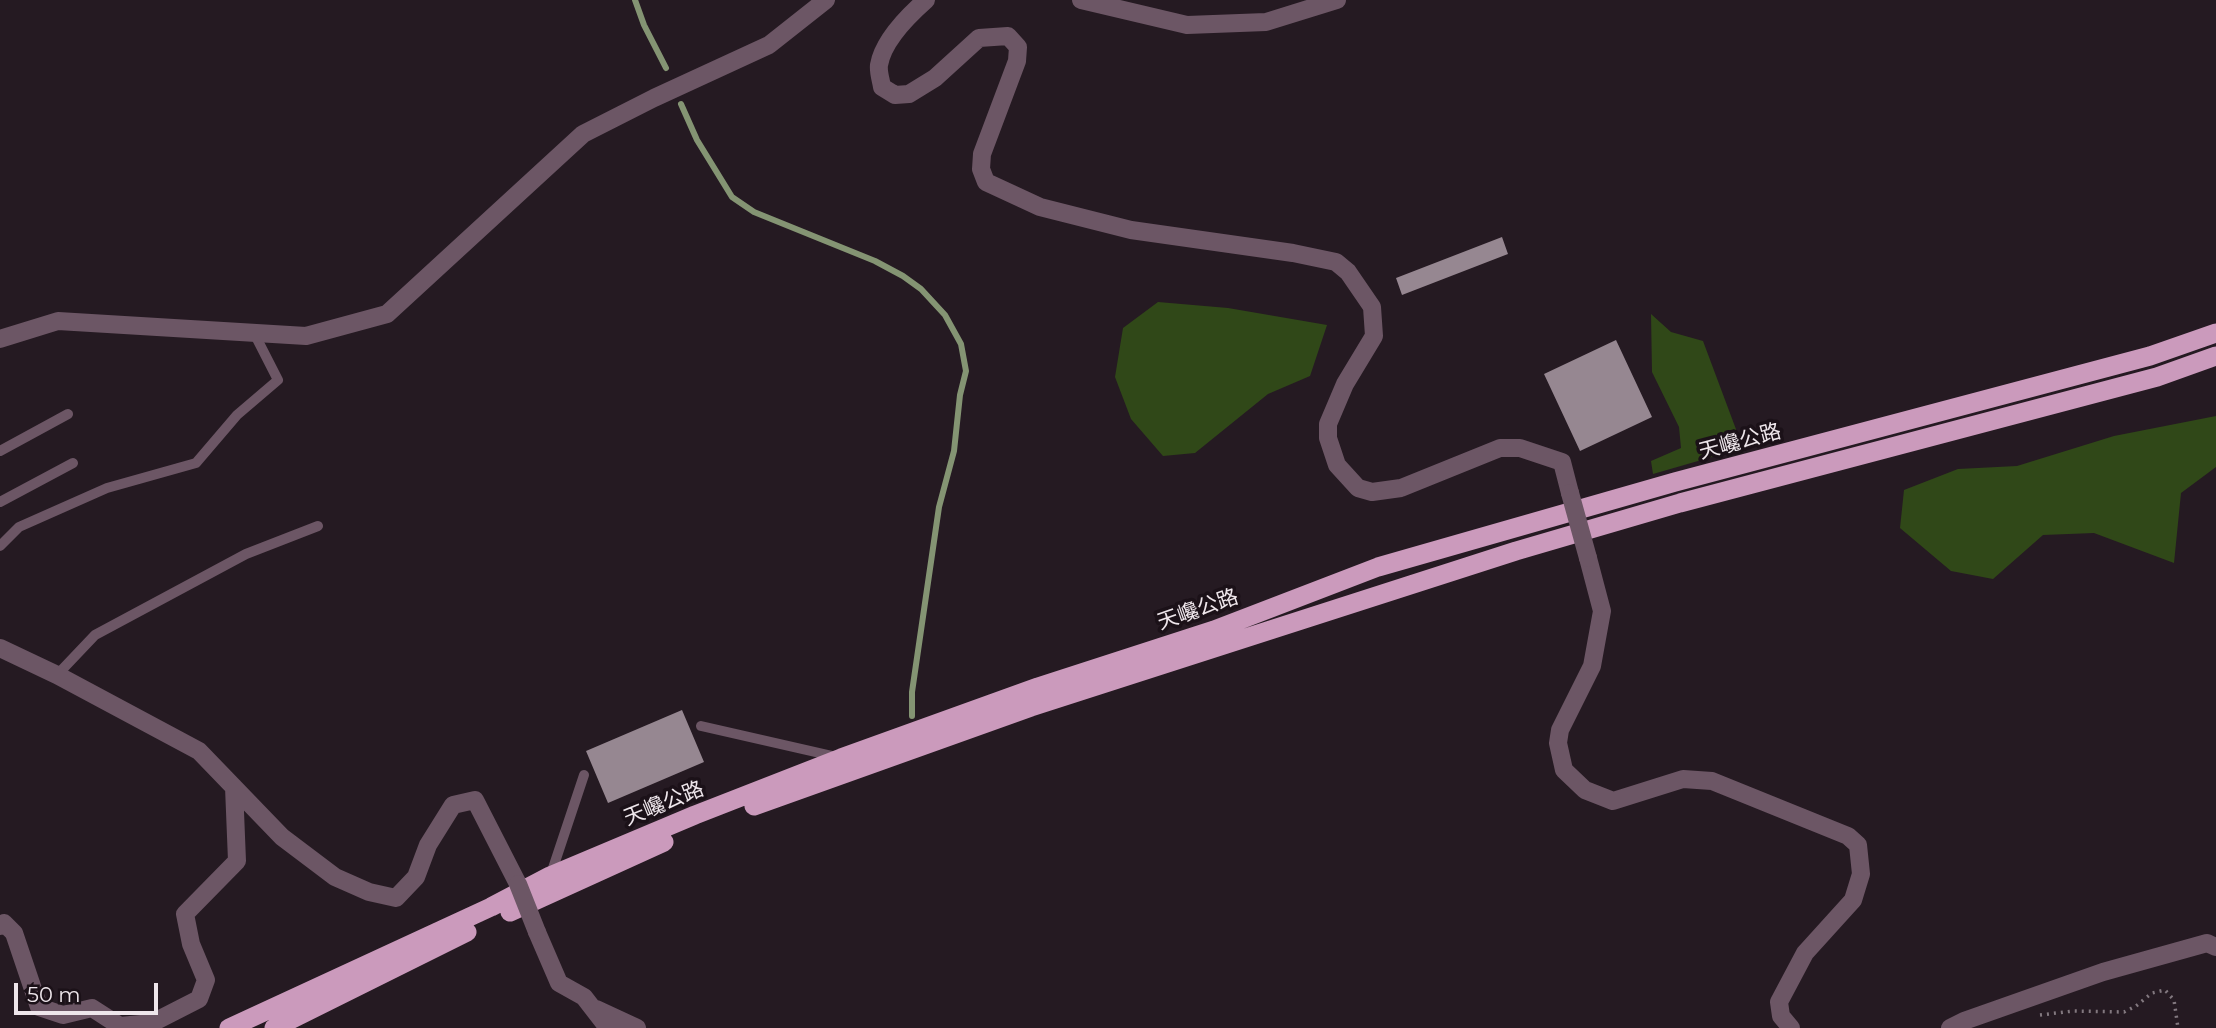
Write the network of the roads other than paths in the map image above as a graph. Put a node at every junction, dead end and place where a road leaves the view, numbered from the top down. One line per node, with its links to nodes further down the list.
1 (826, 0): 5 (street)
2 (926, 0): 29 (street, bridge)
3 (1081, 0): 4 (street)
4 (1337, 0)
5 (254, 333): 7 (street); 14 (lane)
6 (2216, 333): 18 (highway, 天巉公路)
7 (0, 339)
8 (2216, 356): 26 (highway, 天巉公路)
9 (68, 414): 10 (lane)
10 (0, 451)
11 (73, 463): 12 (lane)
12 (0, 502)
13 (318, 526): 16 (lane)
14 (0, 546)
15 (0, 649): 16 (street)
16 (57, 675): 20 (street)
17 (701, 726): 18 (lane)
18 (841, 758): 21 (highway, 天巉公路)
19 (584, 775): 21 (lane)
20 (234, 787): 22 (street); 24 (street, bridge)
21 (550, 876): 25 (highway, 天巉公路)
22 (0, 926)
23 (2216, 947): 30 (street)
24 (592, 1008): 27 (street); 28 (street)
25 (229, 1028)
26 (274, 1028)
27 (608, 1028)
28 (637, 1028)
29 (1791, 1028)
30 (1950, 1028)

